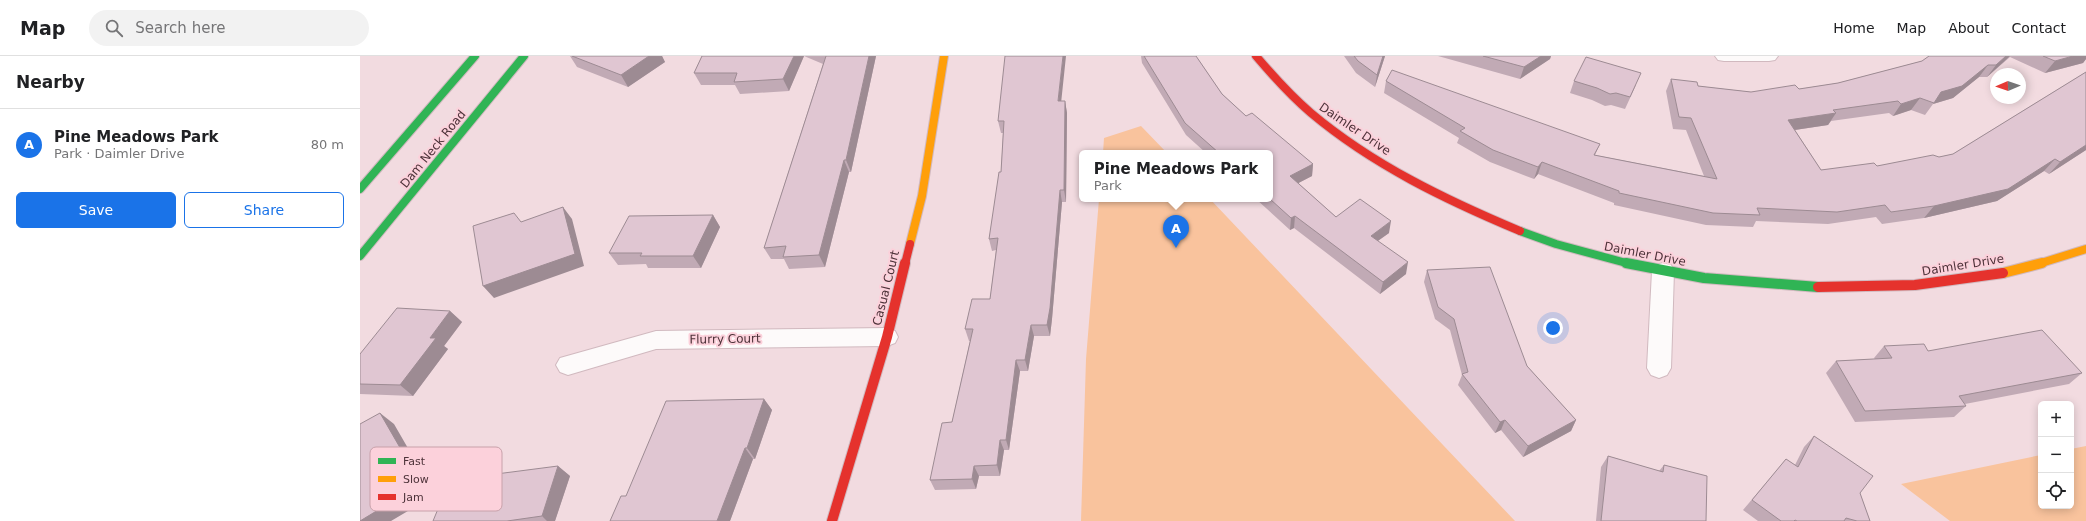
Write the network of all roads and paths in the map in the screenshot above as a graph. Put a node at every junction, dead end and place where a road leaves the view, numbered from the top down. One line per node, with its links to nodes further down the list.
1 (475, 56): 7 (street)
2 (524, 56): 9 (street, Dam Neck Road)
3 (944, 56): 11 (street, Casual Court)
4 (1256, 56): 10 (street, Daimler Drive)
5 (1724, 56): 6 (street)
6 (1769, 56)
7 (360, 189)
8 (2086, 249): 10 (street, Daimler Drive)
9 (360, 256)
10 (1663, 271): 13 (street)
11 (887, 337): 12 (street, Flurry Court); 14 (street, Casual Court)
12 (568, 365)
13 (1659, 368)
14 (832, 521)

